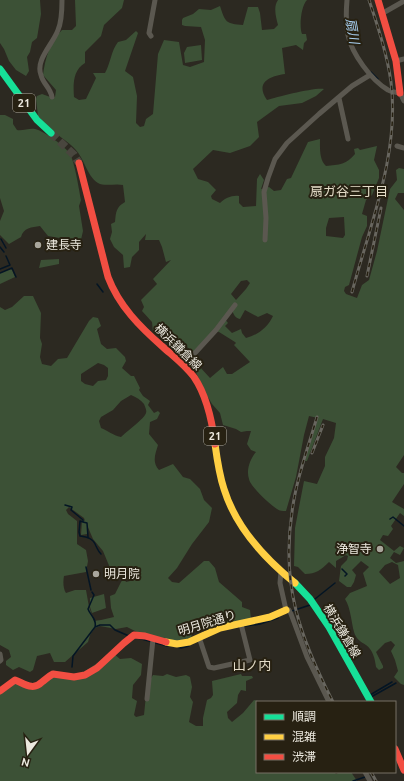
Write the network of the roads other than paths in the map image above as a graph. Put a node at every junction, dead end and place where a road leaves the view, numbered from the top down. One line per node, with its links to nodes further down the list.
1 (62, 0): 13 (street)
2 (155, 0): 7 (street)
3 (347, 0): 11 (street)
4 (378, 0): 6 (main road)
5 (404, 1): 6 (street)
6 (383, 14): 9 (main road)
7 (151, 36)
8 (404, 59): 9 (street)
9 (396, 61): 12 (main road)
10 (0, 69): 16 (main road, 21)
11 (370, 75): 12 (street); 14 (street)
12 (400, 93): 15 (street)
13 (52, 97)
14 (339, 98): 17 (street); 21 (street)
15 (404, 101)
16 (51, 133)
17 (348, 139)
18 (397, 146): 19 (street)
19 (404, 148)
20 (79, 163): 23 (main road, 横浜鎌倉線 / 21)
21 (265, 240)
22 (235, 306): 23 (street)
23 (184, 365): 24 (main road, 横浜鎌倉線 / 21)
24 (281, 572): 25 (street); 34 (main road, 横浜鎌倉線 / 21)
25 (289, 611): 26 (main road, 明月院通り); 33 (street)
26 (241, 626): 27 (main road, 明月院通り); 27 (street)
27 (200, 641): 28 (main road, 明月院通り)
28 (152, 642): 31 (main road, 明月院通り); 32 (street)
29 (0, 654): 30 (street)
30 (0, 661)
31 (0, 691)
32 (147, 699)
33 (328, 701)
34 (370, 701)
35 (396, 752): 36 (main road)
36 (404, 770)

